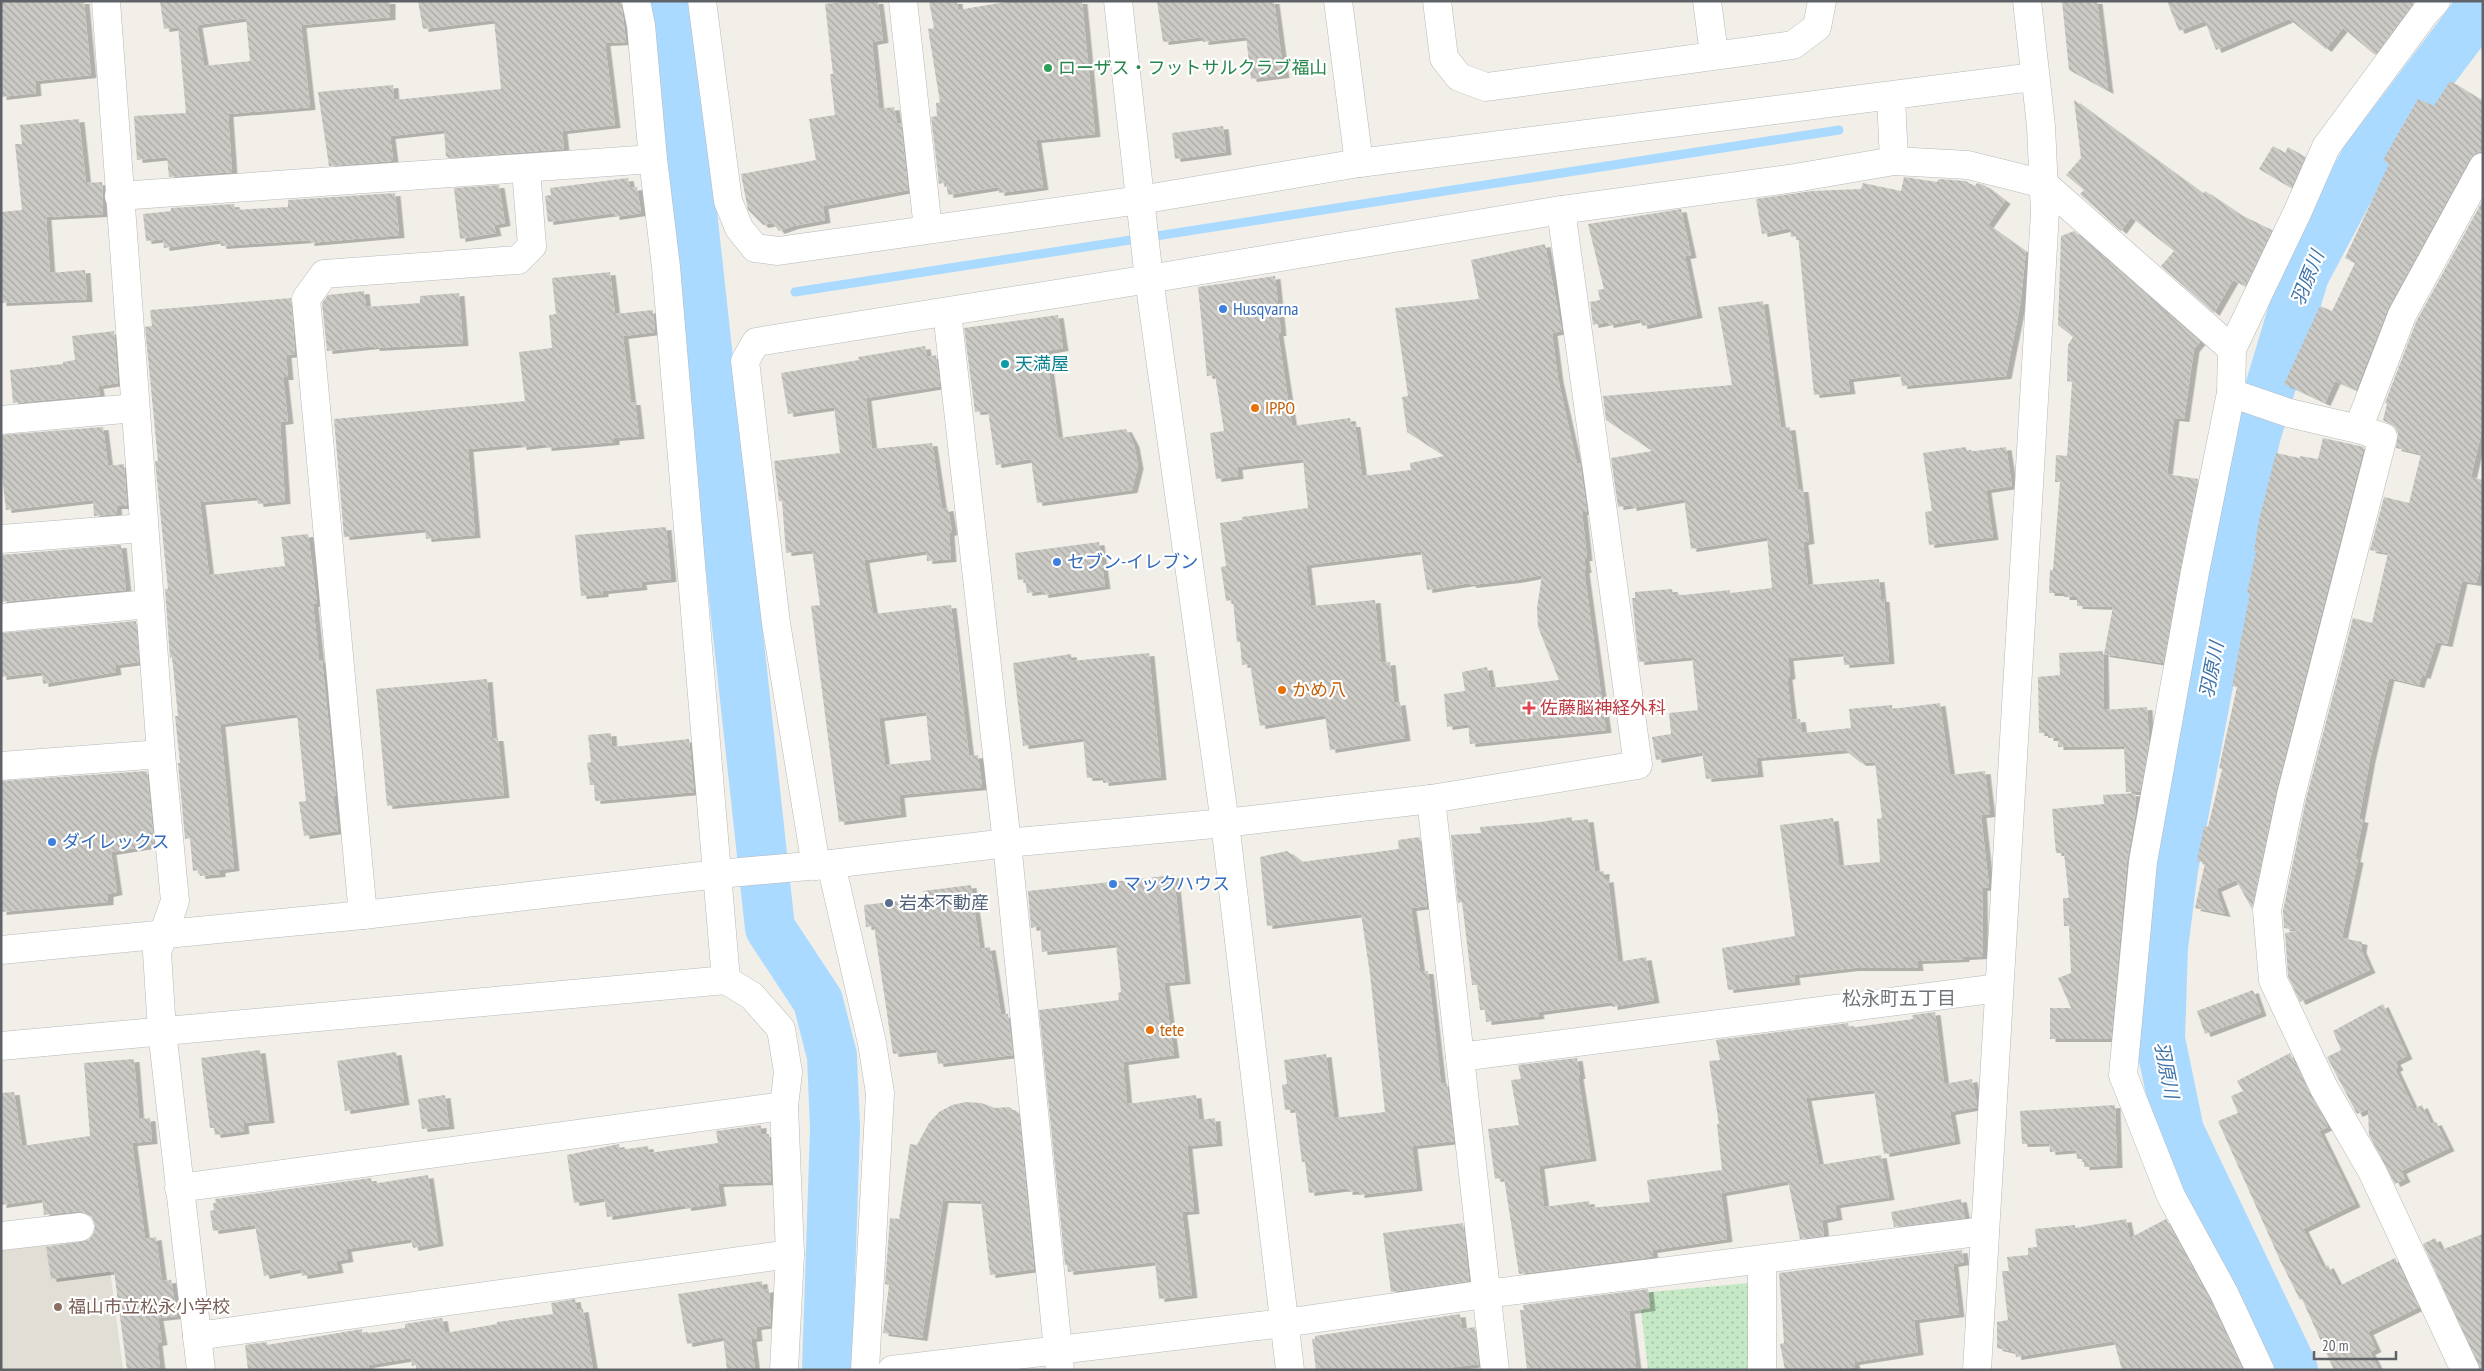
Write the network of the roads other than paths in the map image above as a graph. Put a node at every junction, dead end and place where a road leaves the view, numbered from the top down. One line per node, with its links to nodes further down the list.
1 (106, 1): 21 (street)
2 (636, 1): 15 (street)
3 (702, 1): 24 (street)
4 (903, 1): 24 (street)
5 (1118, 1): 22 (street)
6 (1338, 1): 17 (street)
7 (1437, 1): 12 (street)
8 (1707, 1): 12 (street)
9 (1822, 1): 12 (street)
10 (2027, 1): 13 (street)
11 (2436, 1): 27 (street)
12 (1714, 54)
13 (2034, 77): 14 (street); 20 (street)
14 (1890, 97): 16 (street); 17 (street)
15 (653, 159): 19 (street); 42 (street)
16 (1894, 161): 20 (street); 23 (street)
17 (1359, 163): 22 (street)
18 (2483, 167): 31 (street)
19 (526, 169): 21 (street); 43 (street)
20 (2044, 184): 27 (street); 47 (street)
21 (119, 196): 29 (street)
22 (1141, 210): 24 (street); 25 (street)
23 (1561, 210): 25 (street); 38 (street)
24 (928, 229)
25 (1148, 271): 26 (street); 39 (street)
26 (946, 312): 40 (street); 41 (street)
27 (2232, 349): 28 (street)
28 (2231, 394): 31 (street); 70 (street)
29 (135, 408): 30 (street); 32 (street)
30 (1, 420)
31 (2358, 429): 71 (street)
32 (143, 528): 33 (street); 34 (street)
33 (1, 538)
34 (149, 604): 35 (street); 36 (street)
35 (1, 618)
36 (160, 754): 37 (street); 44 (street)
37 (1, 766)
38 (1432, 799): 39 (street); 50 (street)
39 (1225, 824): 40 (street); 59 (street)
40 (1008, 843): 41 (street); 61 (street)
41 (816, 866): 42 (street); 64 (street)
42 (728, 873): 43 (street); 46 (street)
43 (363, 915): 44 (street)
44 (163, 935): 45 (street); 48 (street)
45 (1, 950)
46 (726, 980): 48 (street); 51 (street)
47 (1999, 988): 50 (street); 54 (street)
48 (162, 1031): 49 (street); 52 (street)
49 (1, 1046)
50 (1460, 1057): 58 (street)
51 (784, 1106): 52 (street); 56 (street)
52 (179, 1188): 60 (street)
53 (80, 1227): 55 (street)
54 (1985, 1231): 57 (street); 69 (street)
55 (1, 1236)
56 (790, 1254): 60 (street); 63 (street)
57 (1762, 1260): 58 (street); 68 (street)
58 (1486, 1294): 59 (street); 67 (street)
59 (1284, 1323): 61 (street); 66 (street)
60 (197, 1336): 62 (street)
61 (1059, 1360): 65 (street)
62 (201, 1370)
63 (784, 1370)
64 (865, 1370)
65 (892, 1370)
66 (1290, 1370)
67 (1495, 1370)
68 (1762, 1370)
69 (1977, 1370)
70 (2260, 1370)
71 (2465, 1370)

